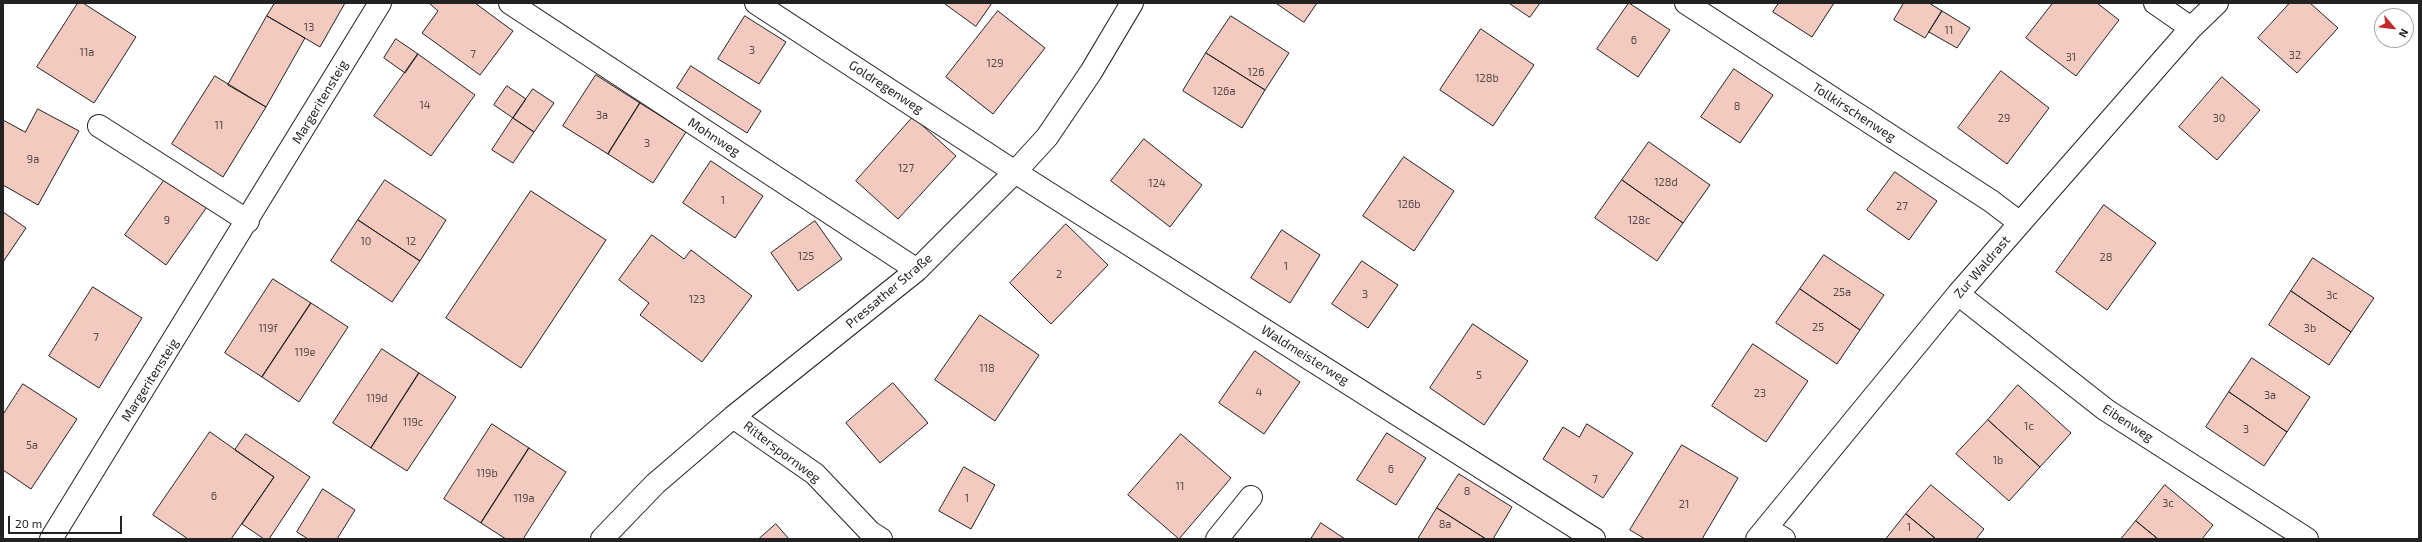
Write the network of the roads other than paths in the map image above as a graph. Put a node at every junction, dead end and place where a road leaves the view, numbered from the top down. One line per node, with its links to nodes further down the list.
1 (380, 3): 11 (street, Margeritensteig)
2 (510, 3): 13 (street, Mohnweg)
3 (756, 3): 10 (street, Goldregenweg)
4 (1132, 3): 10 (street, Pressather Straße)
5 (1686, 3): 12 (street, Tollkirschenweg)
6 (2155, 3): 8 (street)
7 (2217, 3): 8 (street, Zur Waldrast)
8 (2191, 28): 12 (street, Zur Waldrast)
9 (98, 126): 11 (street)
10 (1016, 172): 13 (street, Pressather Straße); 22 (street, Waldmeisterweg)
11 (248, 221): 18 (street, Margeritensteig)
12 (2020, 222): 14 (street, Zur Waldrast)
13 (918, 270): 15 (street, Pressather Straße)
14 (1958, 294): 17 (street, Zur Waldrast); 24 (street, Eibenweg)
15 (734, 416): 19 (street, Pressather Straße); 20 (street, Ritterspornweg)
16 (1251, 497): 21 (street)
17 (1761, 533): 23 (street)
18 (51, 539)
19 (602, 539)
20 (882, 539)
21 (1217, 539)
22 (1594, 539)
23 (1784, 539)
24 (2308, 539)

